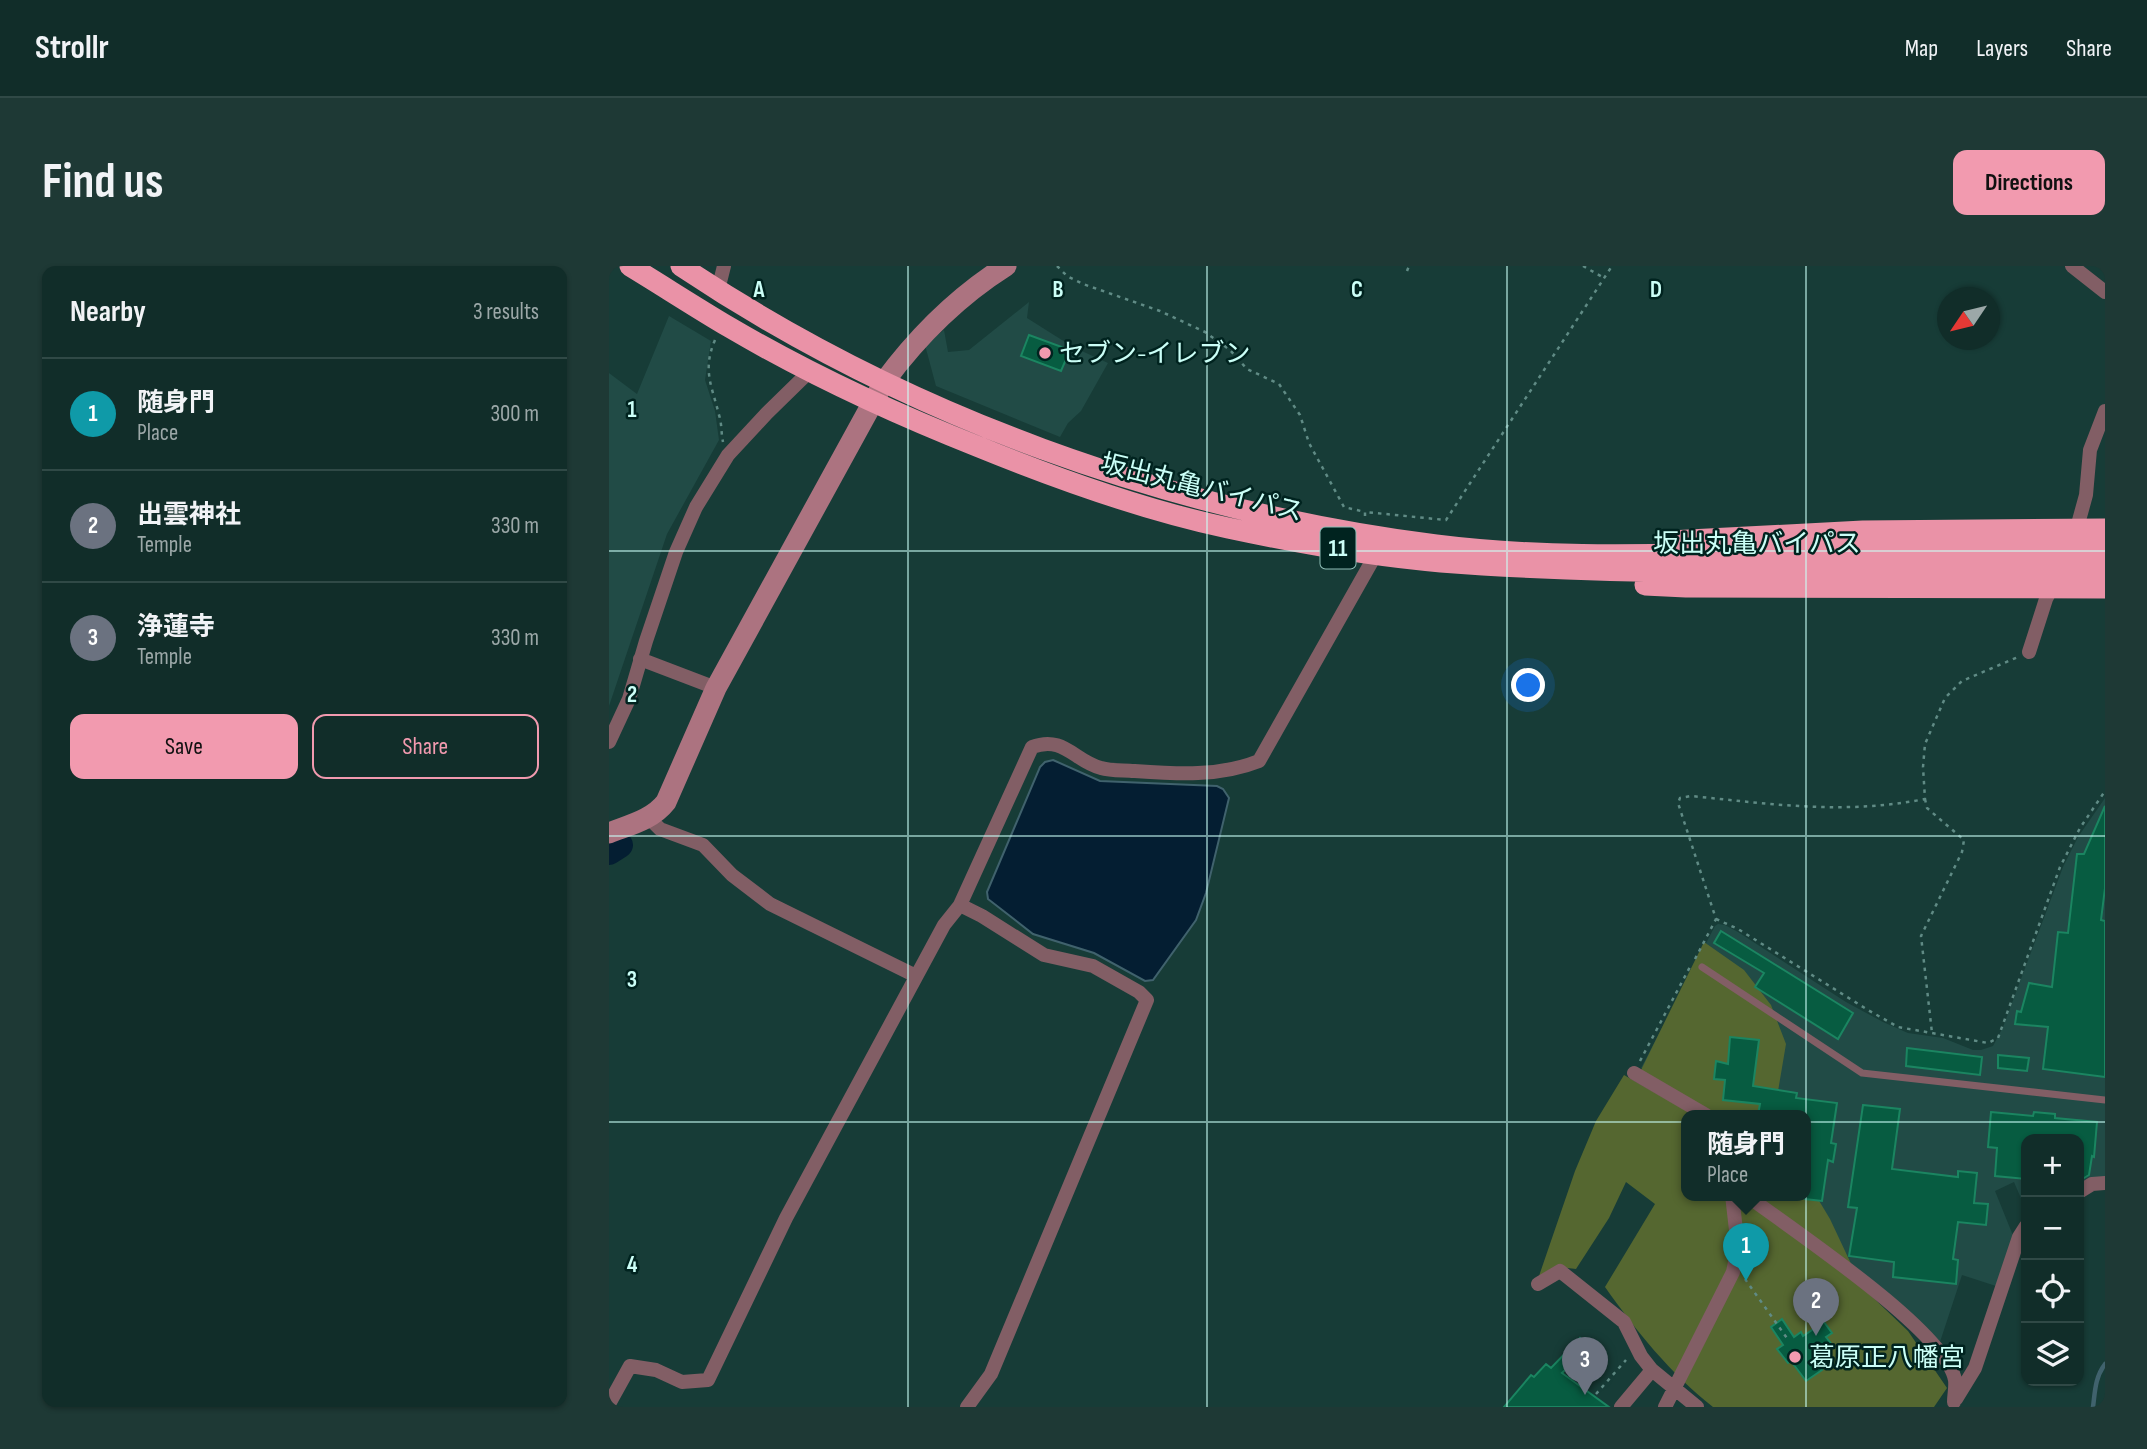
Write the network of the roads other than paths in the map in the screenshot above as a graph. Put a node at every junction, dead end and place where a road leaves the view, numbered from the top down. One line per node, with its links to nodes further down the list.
1 (630, 266): 8 (highway, 坂出丸亀バイパス / 11)
2 (681, 266): 6 (highway, 坂出丸亀バイパス / 11)
3 (724, 266): 6 (street)
4 (2072, 266): 7 (street)
5 (996, 269): 9 (street)
6 (718, 290): 9 (highway, 坂出丸亀バイパス / 11)
7 (2105, 292)
8 (810, 371): 10 (highway, 坂出丸亀バイパス / 11); 22 (street)
9 (884, 382): 10 (street); 15 (highway, 坂出丸亀バイパス / 11)
10 (873, 402): 16 (highway, 坂出丸亀バイパス / 11); 23 (street)
11 (2105, 411): 13 (street)
12 (2105, 529): 13 (highway)
13 (2075, 533): 15 (highway)
14 (2105, 547): 15 (highway, 坂出丸亀バイパス / 11)
15 (1517, 551)
16 (1376, 554): 17 (highway, 坂出丸亀バイパス / 11); 27 (street)
17 (1438, 562): 18 (highway, 坂出丸亀バイパス / 11); 19 (highway)
18 (2105, 568)
19 (2053, 587): 20 (highway); 21 (street)
20 (2105, 588)
21 (2029, 652)
22 (641, 659): 23 (street); 24 (street)
23 (716, 688): 25 (street)
24 (609, 742)
25 (648, 817): 26 (street); 29 (street)
26 (609, 833)
27 (960, 905): 29 (street); 43 (street)
28 (1702, 967): 31 (lane)
29 (916, 976): 41 (street)
30 (1634, 1073): 32 (street)
31 (2105, 1100)
32 (1697, 1110)
33 (2105, 1183): 34 (street)
34 (2084, 1189)
35 (1734, 1201): 40 (street)
36 (1754, 1201): 42 (street)
37 (2021, 1234): 42 (street)
38 (1538, 1284): 39 (street)
39 (1652, 1370): 40 (street); 44 (street)
40 (1674, 1388): 45 (street); 46 (street)
41 (609, 1404)
42 (1953, 1404)
43 (967, 1407)
44 (1621, 1407)
45 (1665, 1407)
46 (1697, 1407)

